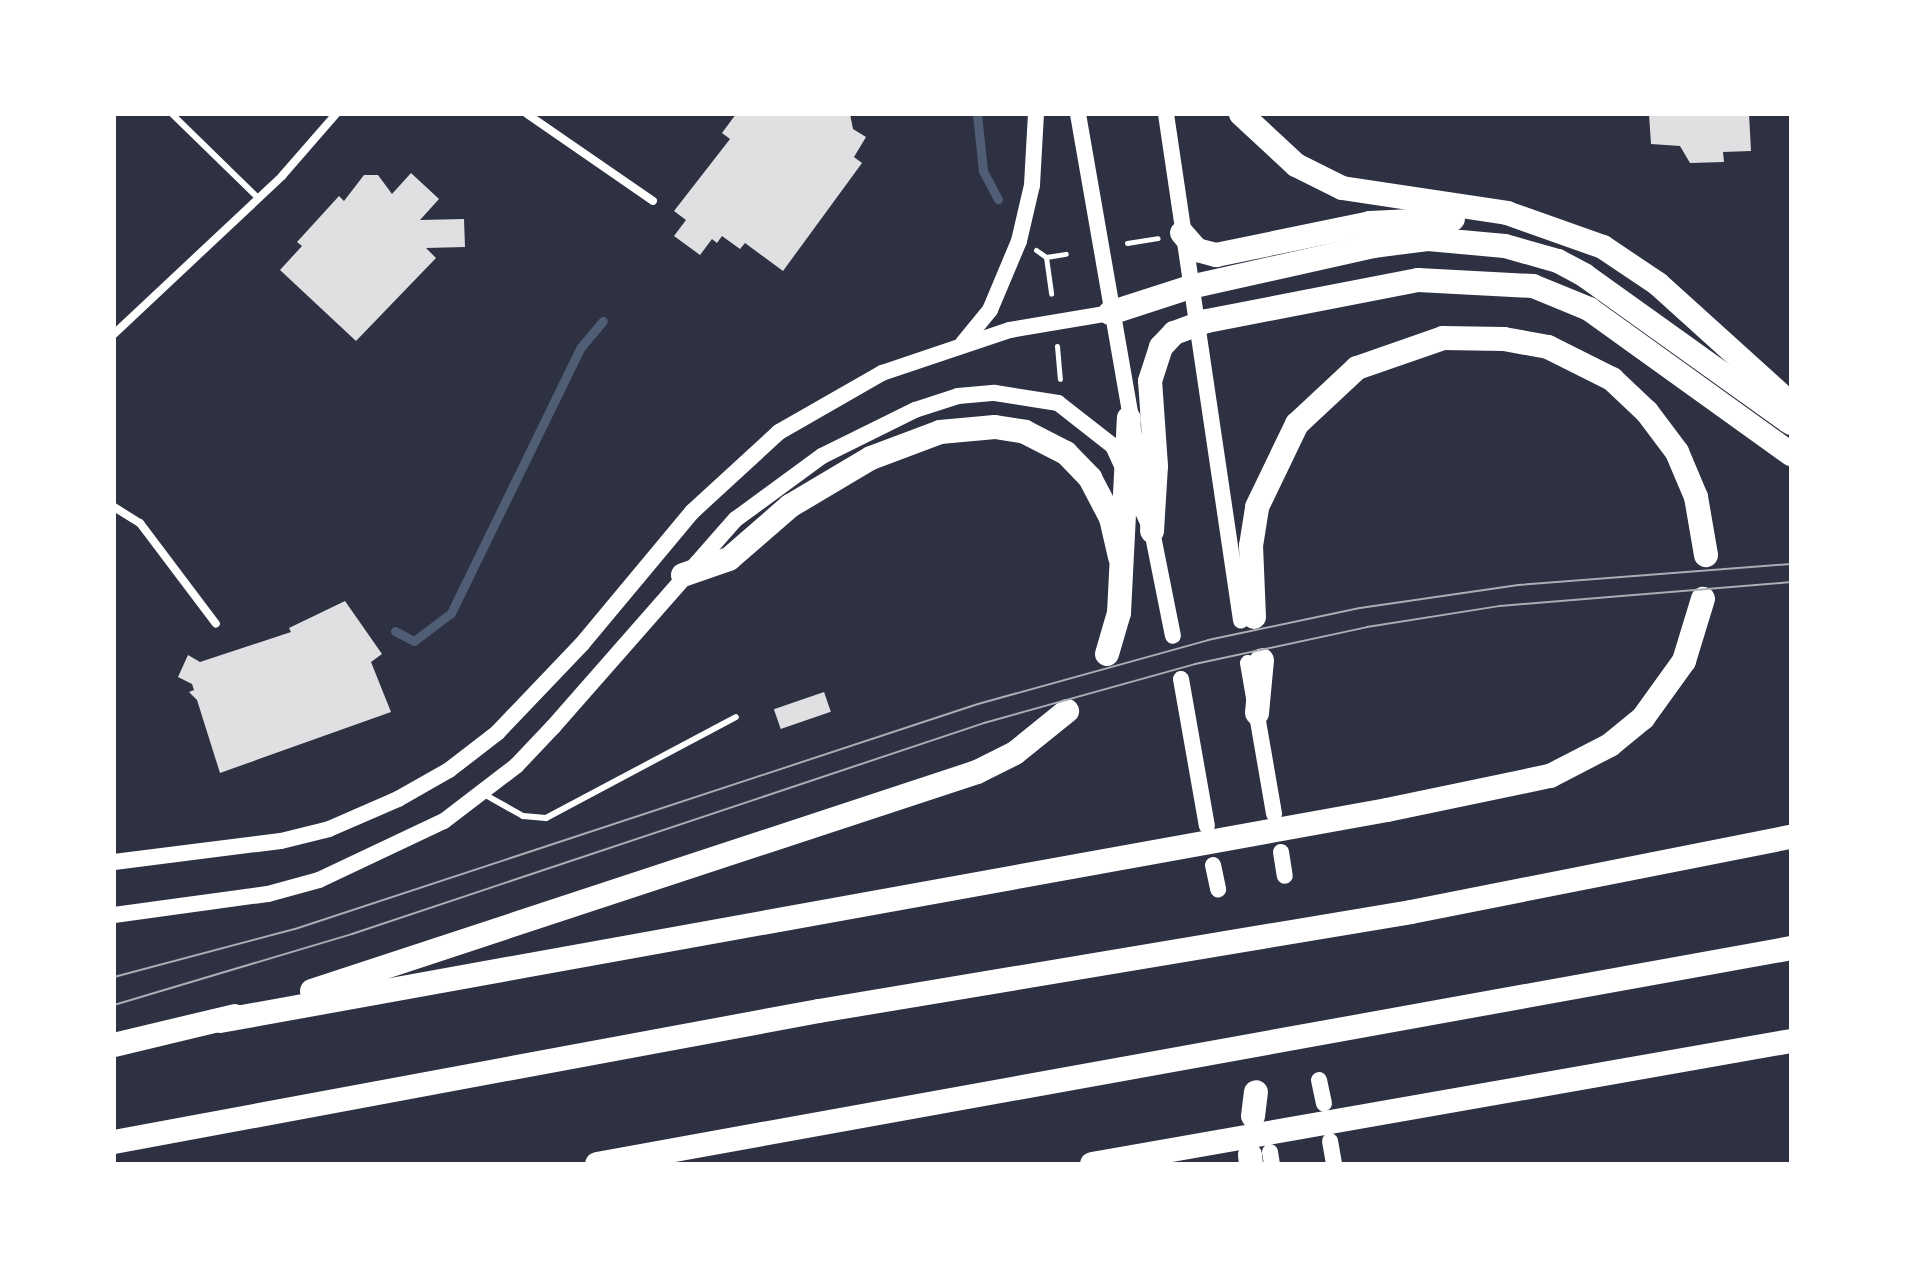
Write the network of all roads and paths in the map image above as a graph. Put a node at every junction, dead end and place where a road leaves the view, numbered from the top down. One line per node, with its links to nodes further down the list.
1 (172, 114): 8 (lane)
2 (336, 114): 8 (street)
3 (527, 114): 9 (street)
4 (1036, 114): 19 (main road)
5 (1078, 114): 15 (main road)
6 (1166, 114): 10 (main road)
7 (1241, 114): 22 (highway)
8 (257, 197): 17 (street)
9 (653, 201)
10 (1171, 235): 11 (path); 13 (main road); 20 (highway)
11 (1127, 243)
12 (1066, 254): 14 (path)
13 (1190, 287): 15 (highway); 16 (main road); 20 (highway)
14 (1051, 294)
15 (1110, 313): 19 (main road); 23 (main road)
16 (1194, 323): 25 (highway); 28 (highway); 33 (main road)
17 (114, 334)
18 (1057, 346): 21 (path)
19 (959, 347): 47 (main road)
20 (1717, 367): 24 (highway)
21 (1060, 379)
22 (1791, 404)
23 (1129, 418): 26 (highway); 28 (main road)
24 (1791, 423)
25 (1791, 454)
26 (1124, 467): 28 (main road); 30 (highway); 31 (main road)
27 (114, 507): 34 (street)
28 (1152, 531): 35 (main road)
29 (1706, 555): 33 (highway)
30 (1120, 557): 31 (highway); 36 (highway)
31 (683, 575): 42 (main road)
32 (1703, 599): 53 (highway)
33 (1248, 618)
34 (216, 624)
35 (1173, 636)
36 (1107, 654)
37 (1255, 661): 40 (highway)
38 (1181, 679): 44 (main road)
39 (1067, 711): 53 (highway)
40 (1257, 713): 43 (main road)
41 (736, 717): 42 (lane)
42 (482, 793): 51 (main road)
43 (1274, 814)
44 (1207, 826)
45 (1791, 837): 59 (highway)
46 (1281, 852): 49 (main road)
47 (114, 862)
48 (1213, 865): 50 (main road)
49 (1285, 876)
50 (1218, 889)
51 (114, 915)
52 (1791, 948): 60 (highway)
53 (220, 1021): 55 (highway)
54 (1791, 1041): 61 (highway)
55 (114, 1045)
56 (1319, 1080): 57 (main road)
57 (1324, 1103)
58 (1330, 1141): 62 (main road)
59 (114, 1142)
60 (597, 1164)
61 (1092, 1164)
62 (1334, 1164)

